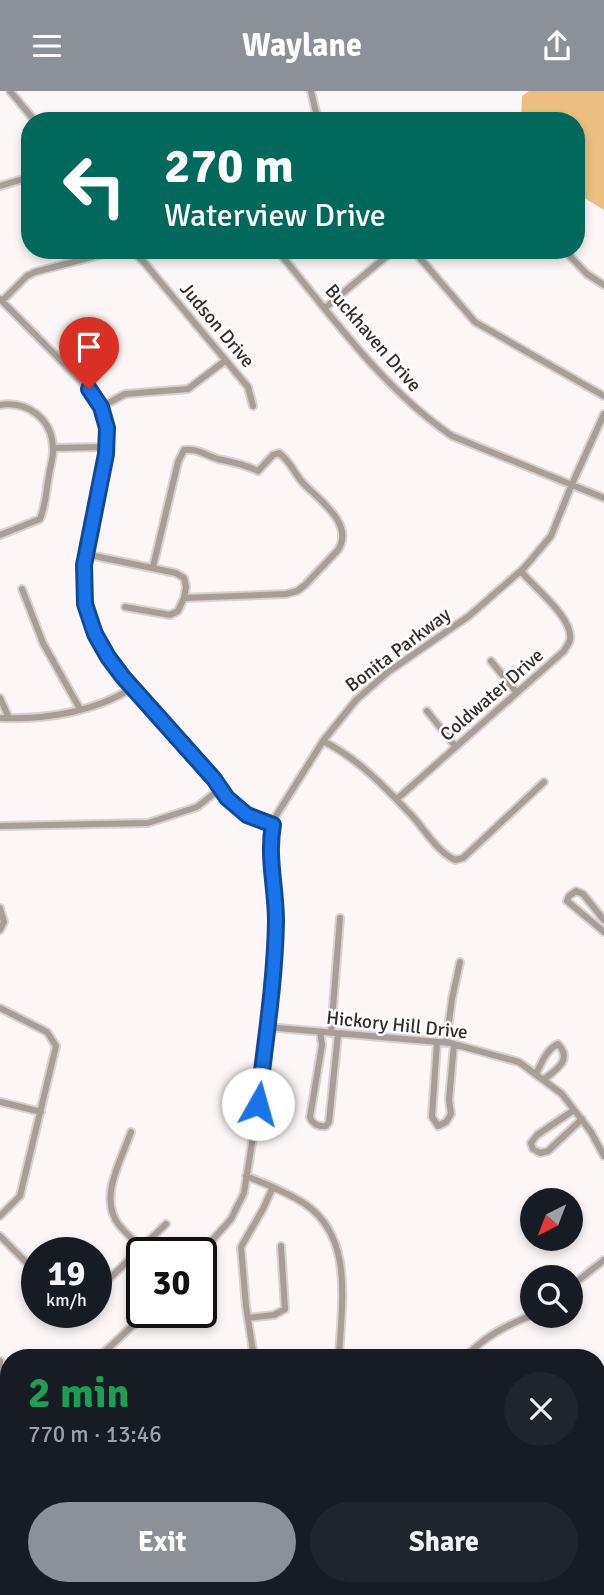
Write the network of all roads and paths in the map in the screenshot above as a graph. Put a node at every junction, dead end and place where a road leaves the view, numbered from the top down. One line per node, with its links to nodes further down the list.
1 (10, 91): 3 (street)
2 (311, 91): 4 (street)
3 (28, 112)
4 (316, 112)
5 (21, 180): 6 (street)
6 (0, 186)
7 (85, 259): 14 (street, Judson Drive)
8 (141, 259): 16 (street, Judson Drive)
9 (284, 259): 15 (street, Buckhaven Drive)
10 (383, 259): 15 (street)
11 (421, 259): 17 (street)
12 (573, 259): 13 (street)
13 (604, 285)
14 (1, 300): 20 (street)
15 (325, 308): 24 (street, Buckhaven Drive)
16 (226, 360): 19 (street, Judson Drive); 20 (street)
17 (604, 396)
18 (0, 405): 23 (street)
19 (253, 406)
20 (101, 407): 22 (street)
21 (604, 415): 24 (street, Bonita Parkway)
22 (106, 447): 23 (street); 27 (street)
23 (54, 448): 26 (street)
24 (572, 484): 25 (street, Buckhaven Drive); 29 (street, Bonita Parkway)
25 (604, 498)
26 (0, 535)
27 (85, 554): 28 (street); 34 (street)
28 (153, 567): 31 (street); 31 (street)
29 (521, 571): 35 (street, Coldwater Drive); 41 (street, Bonita Parkway)
30 (22, 589): 37 (street)
31 (184, 598): 32 (street)
32 (125, 607)
33 (491, 661): 35 (street)
34 (132, 688): 37 (street); 44 (street)
35 (517, 693): 42 (street, Coldwater Drive)
36 (0, 698): 40 (street)
37 (80, 709): 40 (street)
38 (427, 711): 42 (street)
39 (0, 718): 40 (street)
40 (9, 718)
41 (323, 741): 45 (street); 46 (street, Bonita Parkway)
42 (455, 746): 45 (street, Coldwater Drive)
43 (544, 782): 45 (street)
44 (220, 788): 46 (street); 47 (street)
45 (397, 799)
46 (273, 825): 55 (street, Bonita Parkway)
47 (0, 826)
48 (0, 908): 51 (street)
49 (340, 918): 57 (street)
50 (604, 921): 52 (street)
51 (0, 930)
52 (604, 932)
53 (460, 963): 59 (street)
54 (0, 1008): 64 (street)
55 (267, 1027): 56 (street, Hickory Hill Drive); 68 (street, Bonita Parkway)
56 (320, 1032): 57 (street, Hickory Hill Drive); 57 (street)
57 (335, 1033): 58 (street, Hickory Hill Drive)
58 (437, 1042): 59 (street, Hickory Hill Drive); 59 (street)
59 (450, 1044): 60 (street, Hickory Hill Drive)
60 (536, 1074): 61 (street, Hickory Hill Drive); 61 (street)
61 (543, 1080): 63 (street, Hickory Hill Drive)
62 (1, 1102): 64 (street)
63 (574, 1110): 65 (street, Hickory Hill Drive); 65 (street)
64 (41, 1112): 70 (street)
65 (582, 1119): 67 (street, Hickory Hill Drive)
66 (131, 1132): 73 (street)
67 (603, 1153)
68 (246, 1176): 69 (street); 75 (street, Bonita Parkway)
69 (273, 1187): 82 (street); 87 (street)
70 (0, 1216)
71 (166, 1224): 74 (street)
72 (0, 1236): 77 (street)
73 (131, 1237)
74 (152, 1237)
75 (215, 1237)
76 (281, 1245): 82 (street)
77 (21, 1257)
78 (604, 1260): 81 (street)
79 (126, 1262): 80 (street)
80 (112, 1276)
81 (583, 1277)
82 (248, 1318): 86 (street)
83 (520, 1320): 88 (street)
84 (130, 1328): 85 (street)
85 (108, 1349)
86 (253, 1349)
87 (340, 1349)
88 (473, 1349)
89 (0, 1361): 90 (street)
90 (0, 1375)

